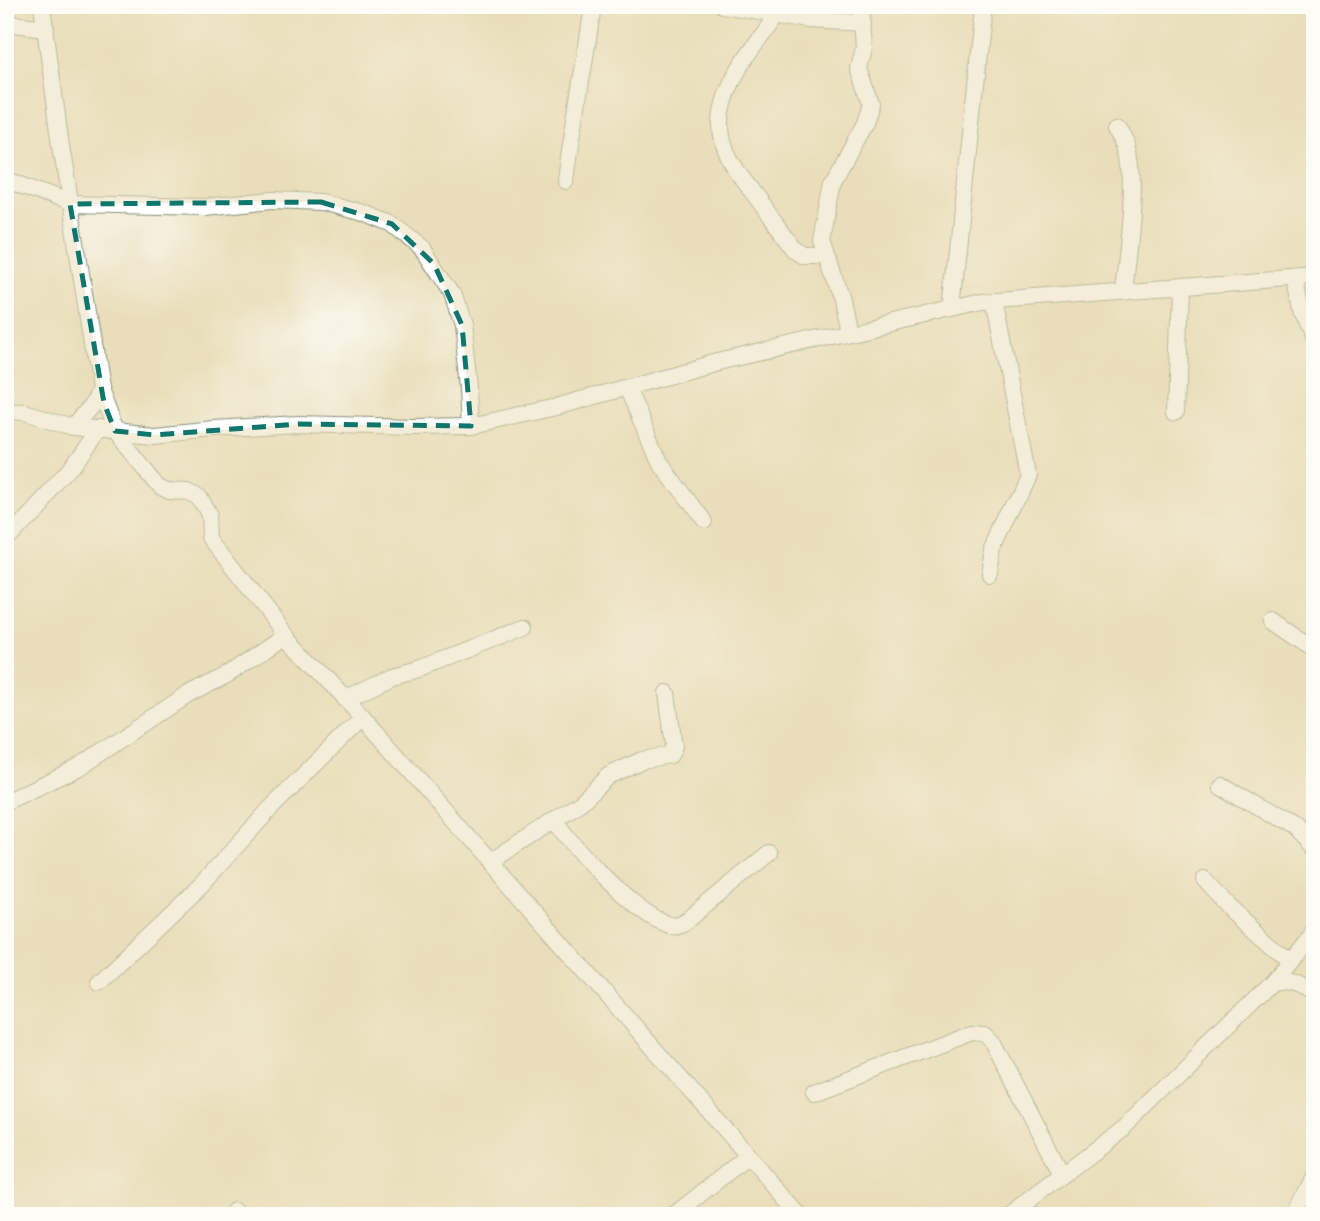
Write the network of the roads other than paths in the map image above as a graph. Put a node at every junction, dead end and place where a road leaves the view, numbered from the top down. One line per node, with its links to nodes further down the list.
1 (42, 5): 9 (street)
2 (593, 5): 13 (street)
3 (722, 5): 6 (street)
4 (862, 5): 8 (street)
5 (984, 5): 22 (street)
6 (777, 14): 8 (street); 16 (street)
7 (5, 23): 9 (street)
8 (863, 23): 16 (street)
9 (46, 28): 11 (street)
10 (1117, 125): 20 (street)
11 (65, 171): 14 (street); 15 (street)
12 (5, 178): 14 (street)
13 (566, 181)
14 (35, 190): 15 (street)
15 (70, 204): 26 (street); 29 (street)
16 (825, 256): 23 (street)
17 (1315, 277): 18 (street)
18 (1295, 279): 19 (street); 24 (street)
19 (1180, 288): 20 (street); 28 (street)
20 (1123, 292): 21 (street)
21 (994, 301): 22 (street); 37 (street)
22 (952, 309): 23 (street)
23 (848, 331): 25 (street)
24 (1315, 343)
25 (627, 388): 29 (street); 35 (street)
26 (99, 390): 30 (street); 32 (street)
27 (5, 411): 30 (street)
28 (1176, 412)
29 (471, 426): 33 (street)
30 (74, 427): 31 (street)
31 (98, 429): 32 (street); 36 (street)
32 (115, 431): 33 (street); 34 (street)
33 (155, 435): 34 (street)
34 (138, 460): 40 (street)
35 (704, 523)
36 (6, 538)
37 (990, 574)
38 (1273, 621): 41 (street)
39 (525, 626): 43 (street)
40 (286, 635): 43 (street); 46 (street)
41 (1315, 650)
42 (667, 693): 47 (street)
43 (345, 699): 44 (street)
44 (363, 717): 50 (street); 54 (street)
45 (1220, 784): 48 (street)
46 (5, 802)
47 (554, 820): 49 (street); 50 (street)
48 (1315, 850)
49 (769, 853)
50 (489, 862): 58 (street)
51 (1205, 881): 53 (street)
52 (1315, 930): 53 (street)
53 (1290, 961): 55 (street)
54 (99, 982)
55 (1272, 983): 56 (street); 59 (street)
56 (1315, 996)
57 (814, 1092): 59 (street)
58 (748, 1156): 61 (street); 62 (street)
59 (1062, 1174): 63 (street)
60 (1315, 1175): 64 (street)
61 (673, 1216)
62 (801, 1216)
63 (1007, 1216)
64 (1294, 1216)

